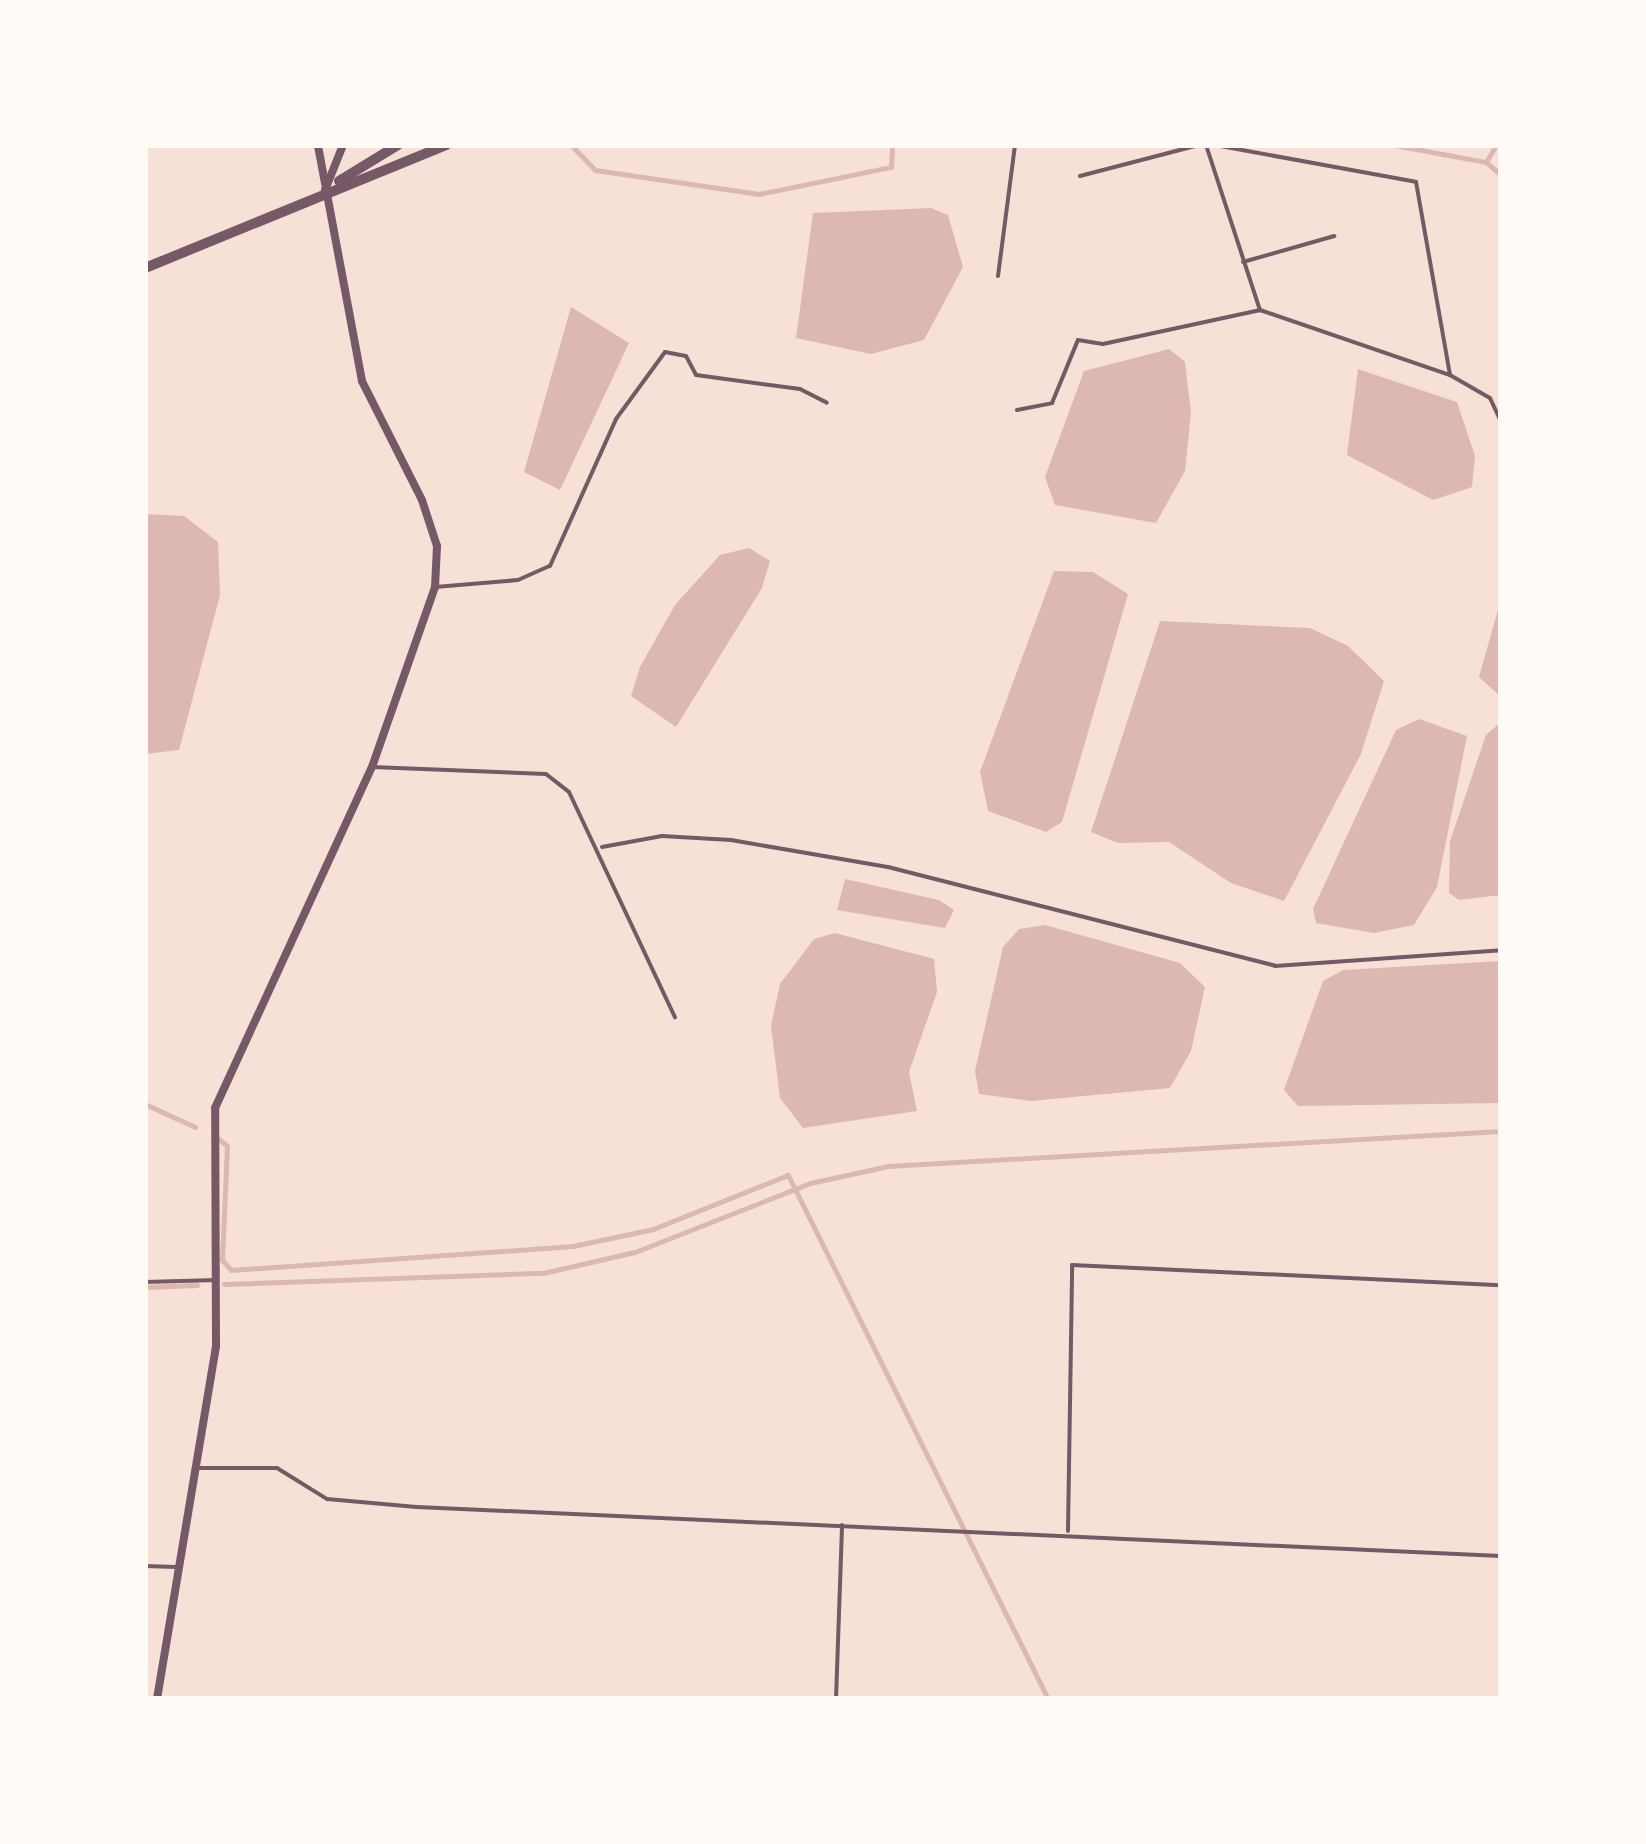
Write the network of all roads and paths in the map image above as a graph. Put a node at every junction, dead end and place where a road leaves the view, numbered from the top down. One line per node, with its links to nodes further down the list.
1 (318, 145): 10 (street)
2 (343, 145): 10 (street)
3 (398, 145): 10 (street)
4 (446, 145): 10 (street)
5 (1015, 145): 14 (lane)
6 (1199, 145): 9 (lane)
7 (1206, 145): 12 (lane)
8 (1215, 145): 16 (lane)
9 (1080, 176)
10 (325, 190): 13 (street); 20 (street)
11 (1334, 236): 12 (lane)
12 (1243, 262): 15 (lane)
13 (145, 268)
14 (998, 276)
15 (1260, 310): 16 (lane); 18 (lane)
16 (1450, 375): 19 (lane)
17 (827, 403): 20 (lane)
18 (1017, 410)
19 (1501, 422)
20 (436, 587): 21 (street)
21 (372, 767): 22 (lane); 25 (street)
22 (602, 848): 23 (lane); 24 (lane)
23 (1501, 950)
24 (675, 1016)
25 (217, 1280): 26 (lane); 28 (street)
26 (145, 1282)
27 (1501, 1285): 30 (lane)
28 (196, 1468): 29 (lane); 33 (street)
29 (842, 1524): 30 (lane); 35 (lane)
30 (1068, 1531): 31 (lane)
31 (1501, 1556)
32 (145, 1566): 33 (lane)
33 (181, 1567): 34 (street)
34 (156, 1699)
35 (836, 1699)

